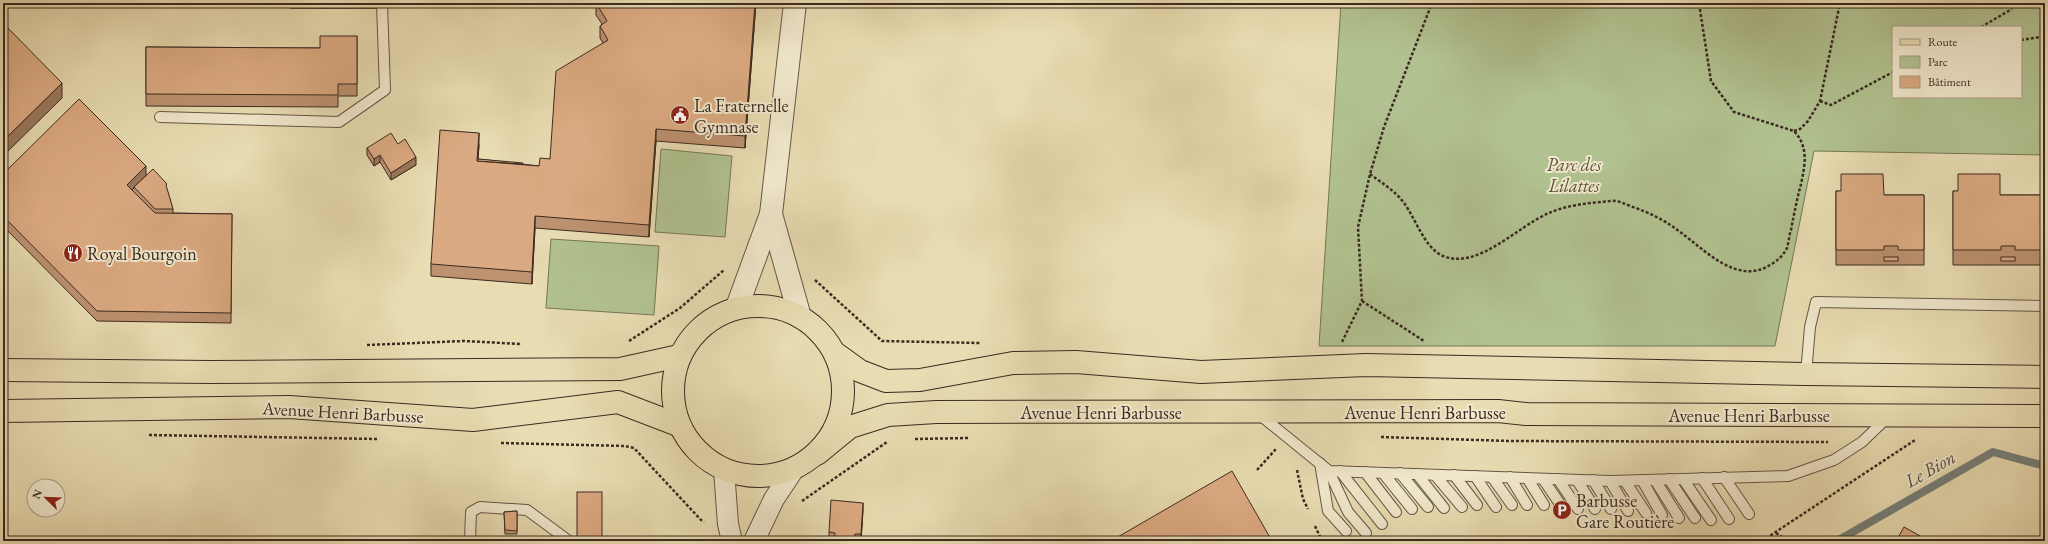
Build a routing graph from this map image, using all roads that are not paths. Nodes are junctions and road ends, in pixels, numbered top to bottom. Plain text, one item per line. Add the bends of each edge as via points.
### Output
1 (292, 3) edge
2 (382, 3) edge
3 (795, 3) edge
4 (160, 117) dead end
5 (771, 214) junction
6 (2045, 306) edge
7 (737, 307) junction
8 (800, 317) junction
9 (835, 353) junction
10 (679, 356) junction
11 (3, 370) edge
12 (1806, 374) junction
13 (2045, 377) edge
14 (3, 411) edge
15 (1257, 412) junction
16 (1891, 415) junction
17 (2045, 416) edge
18 (678, 424) junction
19 (817, 454) junction
20 (1320, 463) junction
21 (796, 466) junction
22 (724, 470) junction
23 (1334, 471) junction
24 (1364, 472) junction
25 (1383, 473) junction
26 (1400, 473) junction
27 (1417, 474) junction
28 (1435, 475) junction
29 (1454, 476) junction
30 (1475, 476) junction
31 (1492, 477) junction
32 (1510, 477) junction
33 (1724, 477) junction
34 (1527, 478) junction
35 (1543, 478) junction
36 (1702, 478) junction
37 (1558, 479) junction
38 (1669, 479) junction
39 (1684, 479) junction
40 (1577, 480) junction
41 (1593, 480) junction
42 (1642, 480) junction
43 (1655, 480) junction
44 (1610, 481) junction
45 (1625, 481) junction
46 (1477, 505) dead end
47 (1512, 505) dead end
48 (1527, 505) dead end
49 (1544, 505) dead end
50 (1428, 507) dead end
51 (1462, 507) dead end
52 (1496, 507) dead end
53 (1562, 507) dead end
54 (1444, 508) dead end
55 (1412, 509) dead end
56 (1578, 509) dead end
57 (1595, 509) dead end
58 (1611, 509) dead end
59 (1628, 511) dead end
60 (1396, 512) dead end
61 (1646, 513) dead end
62 (1749, 514) dead end
63 (1662, 515) dead end
64 (1679, 518) dead end
65 (1695, 518) dead end
66 (1729, 519) dead end
67 (1711, 520) dead end
68 (1382, 524) dead end
69 (1346, 531) dead end
70 (730, 532) edge
71 (1366, 533) dead end
72 (470, 541) edge
73 (568, 541) edge
74 (754, 541) edge

1 - 2 lane
2 - 4 lane via 385,90 339,122
3 - 5 street
5 - 7 street
5 - 8 street
6 - 12 lane via 1816,302 1810,327
7 - 8 main road via 760,305 790,311
7 - 10 main road via 707,321
8 - 9 main road via 817,329
9 - 12 main road via 860,371 886,380 920,380 1021,363 1076,362 1201,372 1366,365
9 - 19 main road via 843,388 837,423
10 - 11 main road, Avenue Henri Barbusse via 620,369 212,372
10 - 18 main road via 672,391
12 - 13 main road
14 - 18 main road, Avenue Henri Barbusse via 289,407 473,420 618,402
15 - 16 main road, Avenue Henri Barbusse via 1498,411 1526,414
15 - 19 main road, Avenue Henri Barbusse via 936,412 888,415 850,427
15 - 20 lane
16 - 17 main road, Avenue Henri Barbusse
16 - 33 lane via 1862,442 1834,460 1788,476
18 - 22 main road via 686,439 700,455
19 - 21 main road, Avenue Henri Barbusse
20 - 23 lane
20 - 69 lane via 1328,510
21 - 22 main road, Avenue Henri Barbusse via 787,472 757,477
21 - 74 street via 774,498
22 - 70 street
23 - 24 lane
23 - 68 lane
23 - 71 lane via 1348,512
24 - 25 lane
24 - 60 lane
25 - 26 lane
25 - 55 lane
26 - 27 lane
26 - 50 lane
27 - 28 lane
27 - 54 lane
28 - 29 lane
28 - 51 lane
29 - 30 lane
29 - 46 lane
30 - 31 lane
30 - 52 lane
31 - 32 lane
31 - 47 lane
32 - 34 lane
32 - 48 lane
33 - 36 lane
33 - 62 lane
34 - 35 lane
34 - 49 lane
35 - 37 lane
35 - 53 lane
36 - 39 lane
36 - 66 lane
37 - 40 lane
37 - 56 lane
38 - 39 lane
38 - 43 lane
38 - 65 lane
39 - 67 lane
40 - 41 lane
40 - 57 lane
41 - 44 lane
41 - 58 lane
42 - 43 lane
42 - 45 lane
42 - 63 lane
43 - 64 lane
44 - 45 lane
44 - 59 lane
45 - 61 lane
72 - 73 lane via 471,512 480,507 527,510

